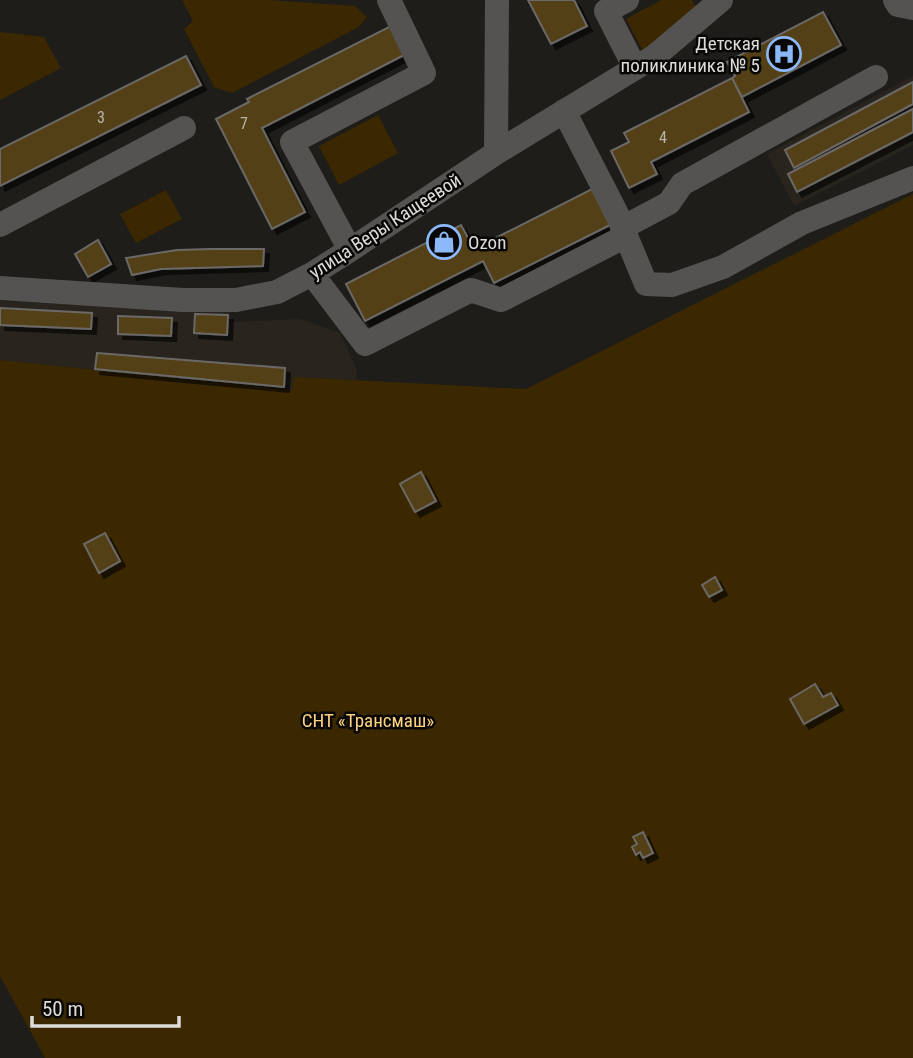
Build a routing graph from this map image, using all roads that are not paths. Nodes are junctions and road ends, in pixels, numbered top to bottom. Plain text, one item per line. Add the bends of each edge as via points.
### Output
1 (389, 0) edge
2 (497, 0) edge
3 (627, 0) edge
4 (721, 0) edge
5 (895, 0) edge
6 (913, 8) edge
7 (635, 68) junction
8 (876, 77) dead end
9 (564, 111) junction
10 (184, 128) dead end
11 (496, 153) junction
12 (913, 178) edge
13 (0, 225) edge
14 (624, 232) junction
15 (350, 250) junction
16 (312, 274) junction
17 (0, 288) edge

1 - 15 street via 424,73 292,142
2 - 11 street
3 - 7 street via 606,11
4 - 7 street, улица Веры Кащеевой
5 - 6 street
7 - 9 street, улица Веры Кащеевой
8 - 14 street via 682,184 669,203
9 - 11 street, улица Веры Кащеевой
9 - 14 street
10 - 13 street
11 - 15 street, улица Веры Кащеевой
12 - 14 street via 802,223 723,267 672,285 646,284
14 - 16 street via 501,300 471,289 365,344
15 - 16 street, улица Веры Кащеевой
16 - 17 street, улица Веры Кащеевой via 277,292 236,300

